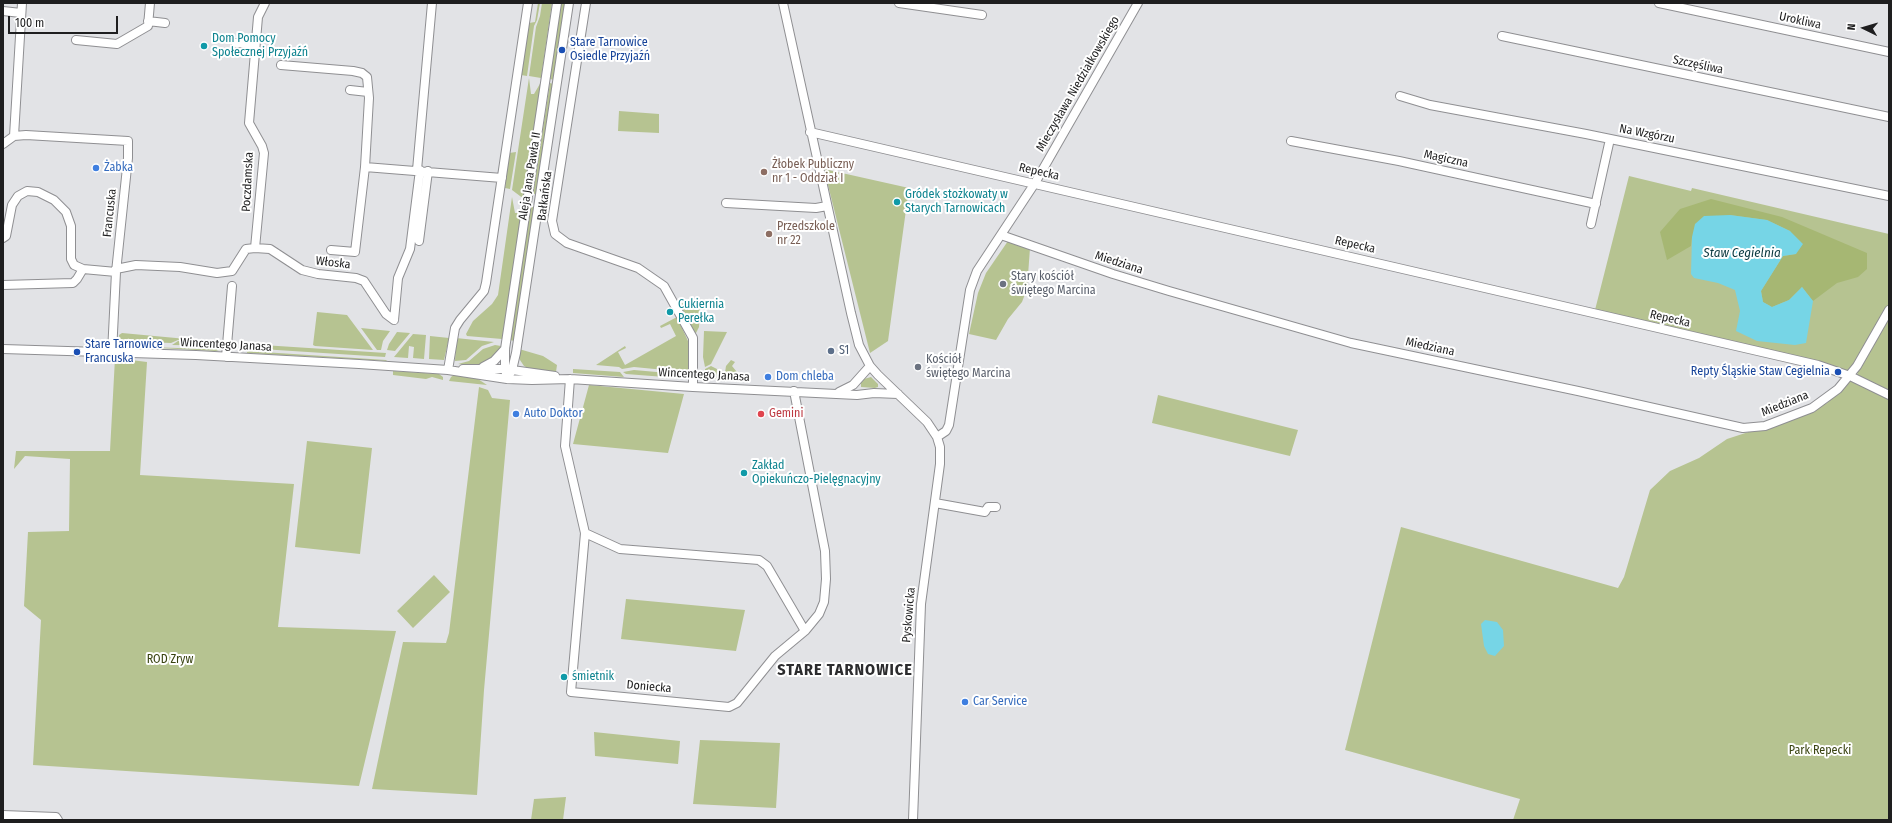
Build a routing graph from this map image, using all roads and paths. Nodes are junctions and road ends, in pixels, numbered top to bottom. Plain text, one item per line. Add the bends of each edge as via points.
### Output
1 (22, 3) edge
2 (150, 3) edge
3 (265, 3) edge
4 (432, 3) edge
5 (528, 3) edge
6 (557, 3) edge
7 (569, 3) edge
8 (586, 3) edge
9 (783, 3) edge
10 (898, 3) edge
11 (1138, 3) edge
12 (1659, 3) edge
13 (3, 11) edge
14 (21, 13) junction
15 (982, 15) dead end
16 (148, 21) junction
17 (165, 23) dead end
18 (1502, 36) dead end
19 (76, 40) dead end
20 (236, 43) dead end
21 (255, 44) junction
22 (1889, 52) edge
23 (281, 65) dead end
24 (350, 90) dead end
25 (368, 92) junction
26 (1400, 96) dead end
27 (1889, 117) edge
28 (810, 132) junction
29 (14, 136) junction
30 (1610, 139) junction
31 (1292, 141) dead end
32 (3, 144) edge
33 (365, 167) junction
34 (422, 170) junction
35 (502, 178) junction
36 (1035, 183) junction
37 (1889, 196) edge
38 (726, 203) dead end
39 (1596, 204) junction
40 (827, 206) junction
41 (1591, 224) dead end
42 (1001, 235) junction
43 (3, 238) edge
44 (419, 241) dead end
45 (255, 248) junction
46 (331, 250) dead end
47 (83, 269) junction
48 (116, 271) junction
49 (3, 285) edge
50 (232, 286) dead end
51 (1889, 310) edge
52 (3, 349) edge
53 (505, 349) junction
54 (112, 353) junction
55 (516, 353) junction
56 (226, 357) junction
57 (870, 366) junction
58 (481, 368) junction
59 (509, 369) junction
60 (448, 370) junction
61 (527, 372) junction
62 (1850, 376) junction
63 (507, 379) junction
64 (570, 379) junction
65 (884, 382) junction
66 (693, 387) junction
67 (794, 391) junction
68 (838, 393) junction
69 (874, 393) junction
70 (898, 394) junction
71 (1889, 395) edge
72 (937, 437) junction
73 (935, 503) junction
74 (996, 507) dead end
75 (585, 532) junction
76 (805, 631) junction
77 (3, 815) edge
78 (58, 820) edge
79 (913, 820) edge

1 - 14 street
2 - 16 street
3 - 21 street, Poczdamska via 258,16
4 - 34 street, Włoska
5 - 35 street
6 - 53 street, Aleja Jana Pawła II
7 - 55 street, Aleja Jana Pawła II
8 - 66 street, Bałkańska via 552,221 555,234 567,243 638,268 664,286 693,338
9 - 28 street
10 - 15 street
11 - 36 street, Mieczysława Niedziałkowskiego
12 - 22 street, Urokliwa
13 - 14 street
14 - 29 street
16 - 17 street
16 - 19 street via 148,26 117,44
18 - 27 street, Szczęśliwa
20 - 21 street
21 - 45 street, Poczdamska via 249,122 264,153
23 - 25 street, Włoska via 362,73 367,77
24 - 25 street
25 - 33 street, Włoska
26 - 30 street, Na Wzgórzu via 1430,105
28 - 36 street, Repecka
28 - 40 street
29 - 32 street
29 - 48 street, Francuska via 128,141
30 - 37 street, Na Wzgórzu
30 - 39 street
31 - 39 street, Magiczna
33 - 34 street
33 - 46 street, Włoska via 355,252
34 - 35 street
34 - 44 street, Włoska
34 - 45 street, Włoska via 410,249 398,278 394,320 386,314 364,281 302,270 270,249
35 - 60 street via 485,287 455,328
36 - 42 street, Mieczysława Niedziałkowskiego
36 - 62 street, Repecka via 1818,365
38 - 40 street via 816,208
39 - 41 street
40 - 57 street via 855,333
42 - 62 street, Miedziana via 1162,289 1351,343 1743,428 1765,426 1812,408 1841,387
42 - 72 street, Mieczysława Niedziałkowskiego via 977,271 970,290 950,424 946,431
43 - 47 street via 6,236 12,204 18,196 27,191 38,192 54,200 66,212 71,226 71,260 74,265
45 - 48 street via 246,249 232,271 217,272 136,264
47 - 48 street
47 - 49 street via 73,283
48 - 54 street, Francuska
50 - 56 street
51 - 62 street, Miedziana
52 - 54 street, Wincentego Janasa
53 - 58 street via 494,361
53 - 59 street, Aleja Jana Pawła II
54 - 56 street, Wincentego Janasa
55 - 59 street, Aleja Jana Pawła II
55 - 61 street via 519,364
56 - 60 street, Wincentego Janasa
57 - 65 street
57 - 68 street via 852,385
58 - 59 street, Wincentego Janasa
58 - 60 street, Wincentego Janasa
59 - 61 street, Wincentego Janasa
59 - 63 street, Aleja Jana Pawła II
60 - 63 street, Wincentego Janasa
61 - 64 street, Wincentego Janasa
62 - 71 street, Repecka
63 - 64 street, Wincentego Janasa
64 - 66 street, Wincentego Janasa
64 - 75 street, Doniecka via 565,446
65 - 69 street
65 - 70 street
66 - 67 street, Wincentego Janasa
67 - 68 street, Wincentego Janasa
67 - 76 street, Doniecka via 825,551 824,602 819,614
68 - 69 street, Wincentego Janasa
69 - 70 street, Wincentego Janasa
70 - 72 street via 927,422
72 - 73 street, Pyskowicka via 941,457
73 - 74 street via 985,512 988,507
73 - 79 street, Pyskowicka via 921,604
75 - 76 street via 620,549 758,560 767,566
75 - 76 street, Doniecka via 571,692 729,707 736,703 775,656
77 - 78 street via 56,817

